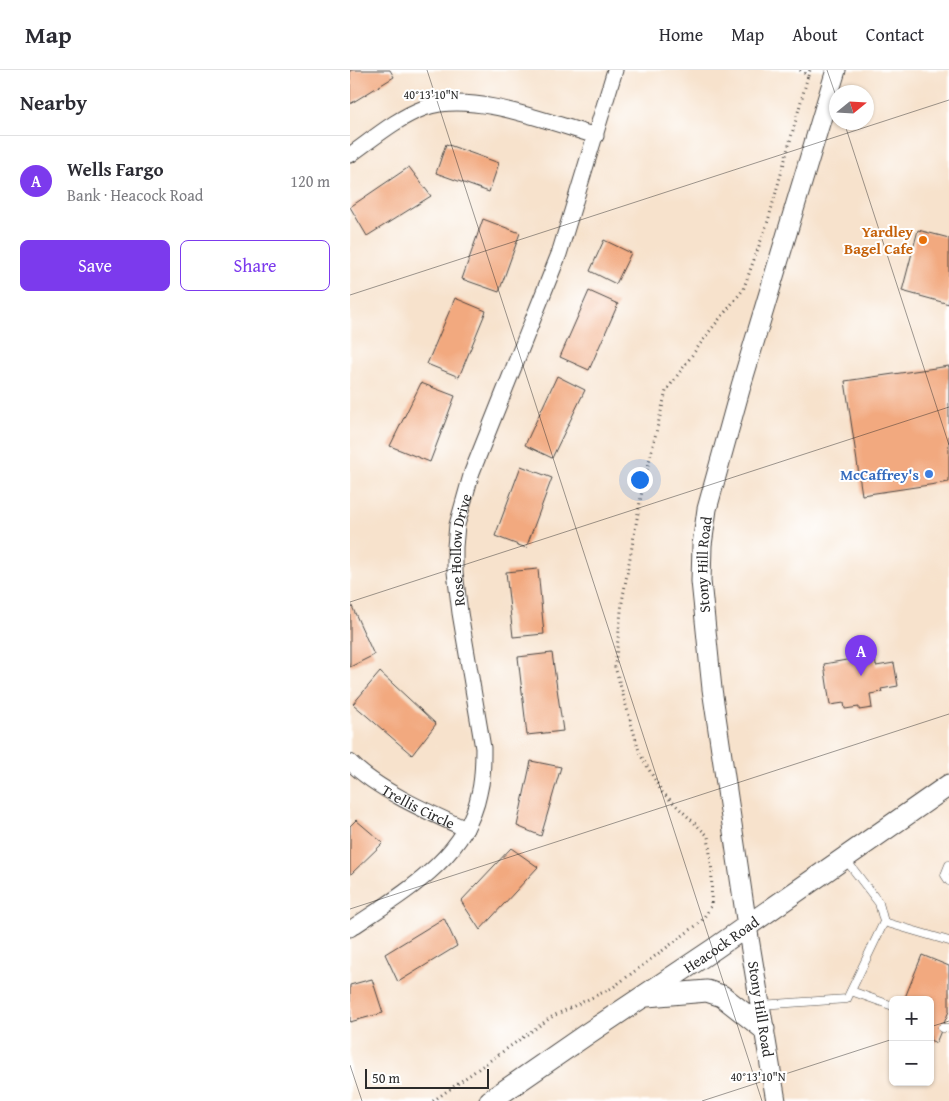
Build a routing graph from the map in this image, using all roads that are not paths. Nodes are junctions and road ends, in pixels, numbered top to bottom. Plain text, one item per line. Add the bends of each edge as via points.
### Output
1 (615, 70) edge
2 (836, 70) edge
3 (596, 136) junction
4 (350, 155) edge
5 (350, 762) edge
6 (949, 786) edge
7 (466, 829) junction
8 (844, 859) junction
9 (949, 865) edge
10 (949, 881) edge
11 (884, 922) junction
12 (747, 926) junction
13 (350, 929) edge
14 (949, 940) edge
15 (849, 995) junction
16 (644, 996) junction
17 (760, 1005) junction
18 (889, 1005) edge
19 (764, 1029) junction
20 (490, 1101) edge
21 (776, 1101) edge

1 - 3 street, Rose Hollow Drive
2 - 12 street, Stony Hill Road via 741,386 707,509 702,545 704,626
3 - 4 street via 496,107 444,104 424,108 397,121
3 - 7 street, Rose Hollow Drive via 560,254 472,472 457,525 456,580 483,748 479,795
5 - 7 street, Trellis Circle via 375,782
6 - 8 main road, Heacock Road
7 - 13 street, Rose Hollow Drive via 454,847 430,871
8 - 11 lane via 879,903
8 - 12 main road, Heacock Road
9 - 10 lane via 945,875
11 - 14 lane
11 - 15 lane
12 - 16 main road, Heacock Road
12 - 17 street, Stony Hill Road
15 - 17 lane
15 - 18 lane
16 - 19 main road via 707,991 722,996
16 - 20 main road, Heacock Road
17 - 19 street, Stony Hill Road
19 - 21 street, Stony Hill Road

